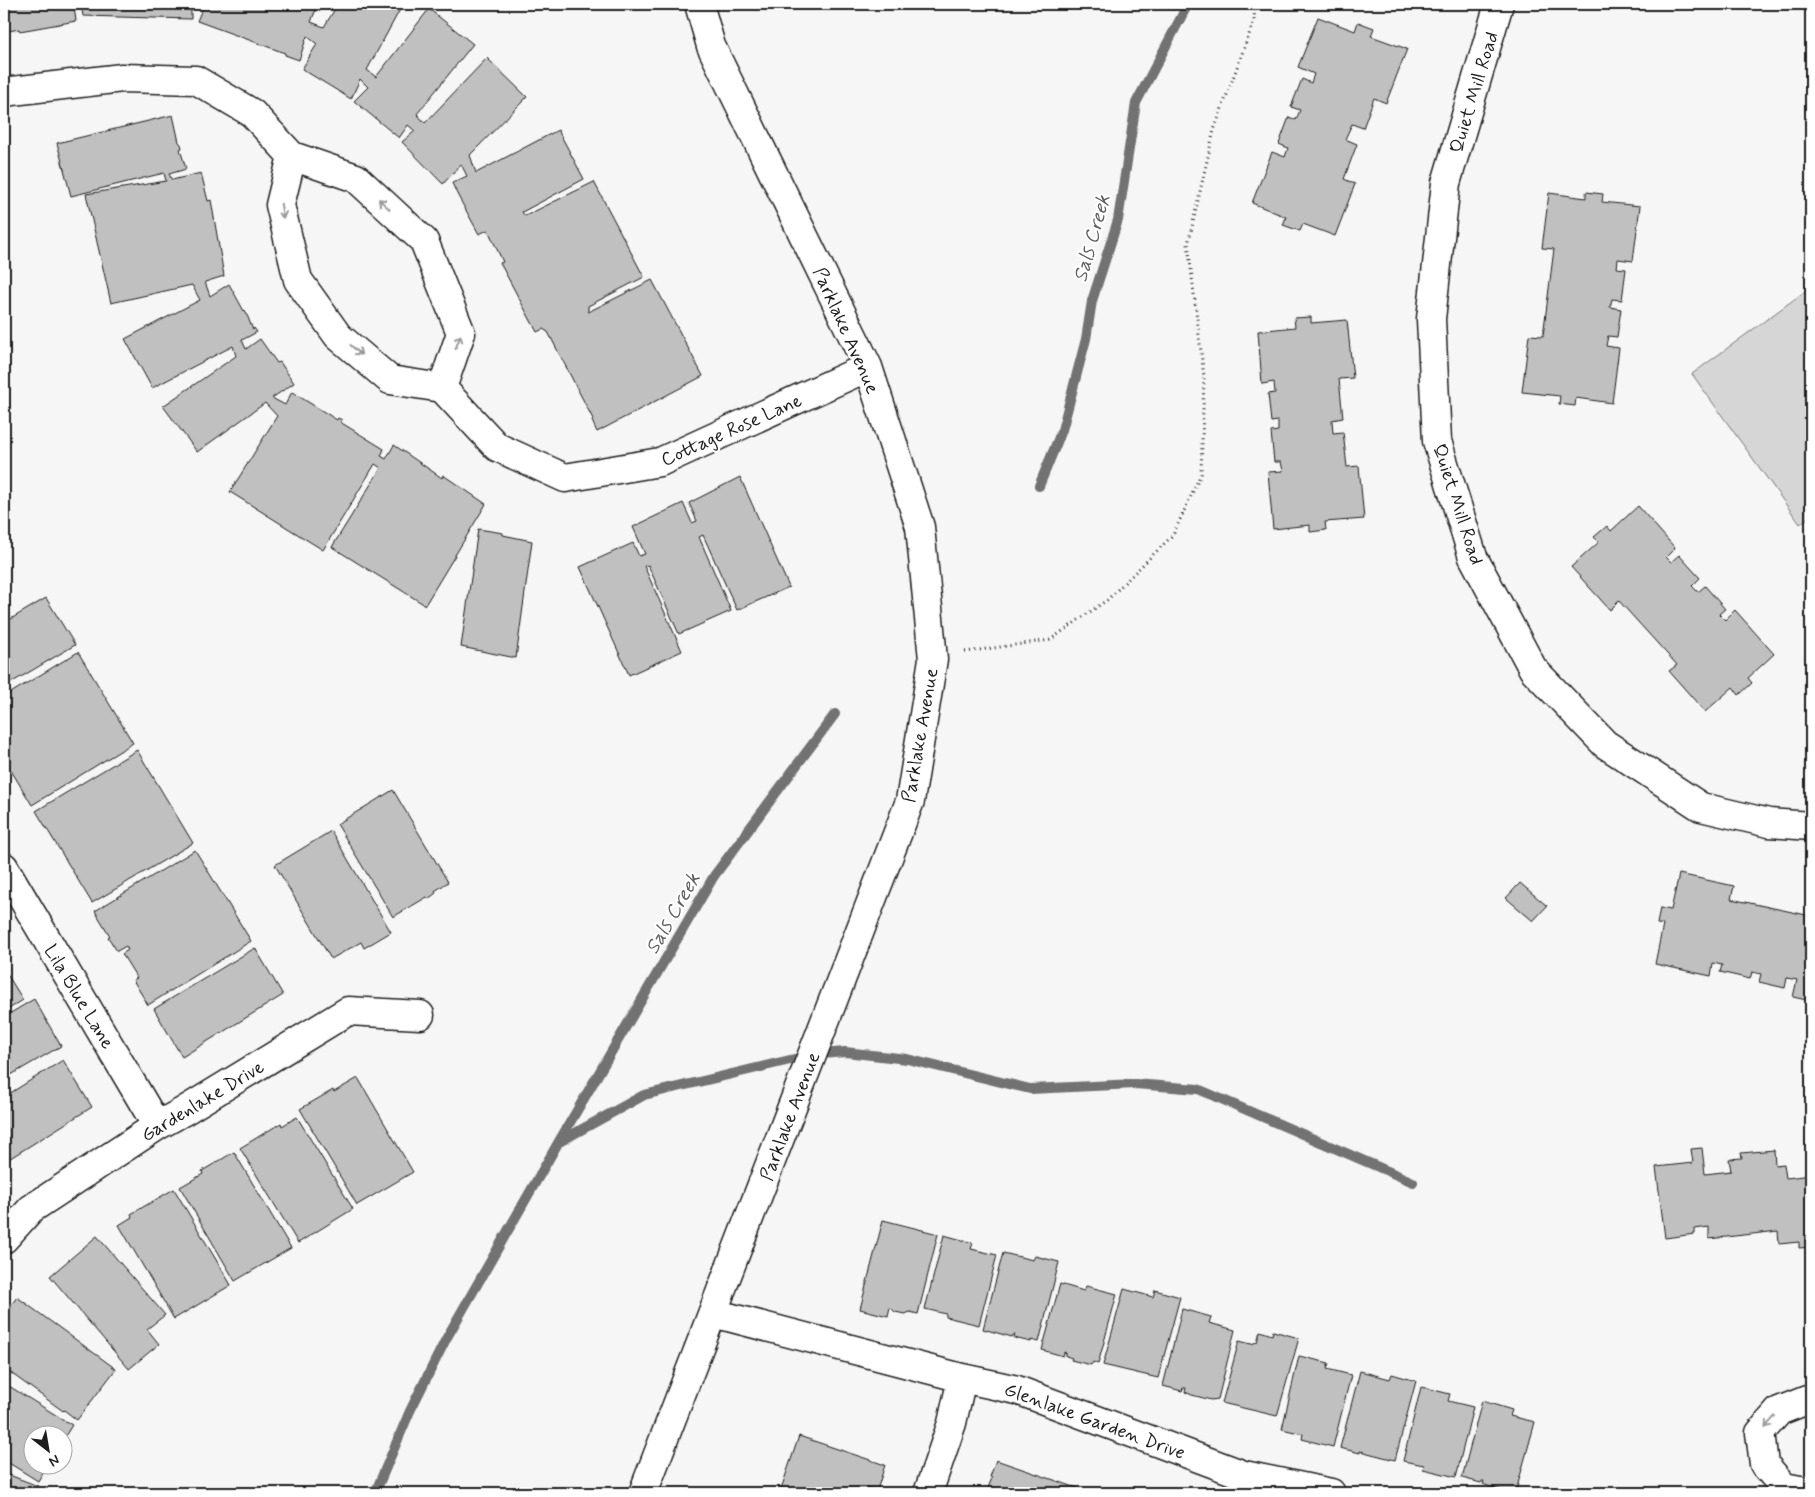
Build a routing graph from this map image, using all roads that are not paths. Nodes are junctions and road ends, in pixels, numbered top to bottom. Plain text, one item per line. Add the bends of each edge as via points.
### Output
1 (699, 4) edge
2 (1499, 4) edge
3 (4, 92) edge
4 (292, 156) junction
5 (868, 367) junction
6 (442, 388) junction
7 (1811, 826) edge
8 (4, 867) edge
9 (420, 1015) dead end
10 (157, 1126) junction
11 (4, 1238) edge
12 (713, 1313) junction
13 (962, 1378) junction
14 (1811, 1402) edge
15 (1811, 1492) edge
16 (643, 1493) edge
17 (928, 1493) edge
18 (1330, 1493) edge

1 - 5 street, Parklake Avenue via 711,46
2 - 7 street, Quiet Mill Road via 1446,183 1431,319 1437,441 1473,557 1533,669 1605,744 1701,807 1769,823
3 - 4 street via 122,78 196,80 252,114
4 -> 6 street via 280,205 298,280 338,336 390,380
6 -> 4 street via 461,333 424,241 356,178
5 - 6 street, Cottage Rose Lane via 660,462 565,478 497,447
5 - 12 street, Parklake Avenue via 920,527 933,659 910,801
8 - 10 street, Lila Blue Lane
9 - 10 street, Gardenlake Drive via 348,1011
10 - 11 street, Gardenlake Drive via 31,1209
12 - 13 street, Glenlake Garden Drive
12 - 16 street, Parklake Avenue
13 - 17 street via 952,1423
13 - 18 street, Glenlake Garden Drive via 1017,1390 1244,1475
14 -> 15 street via 1807,1400 1779,1411 1760,1433 1764,1464 1784,1487

